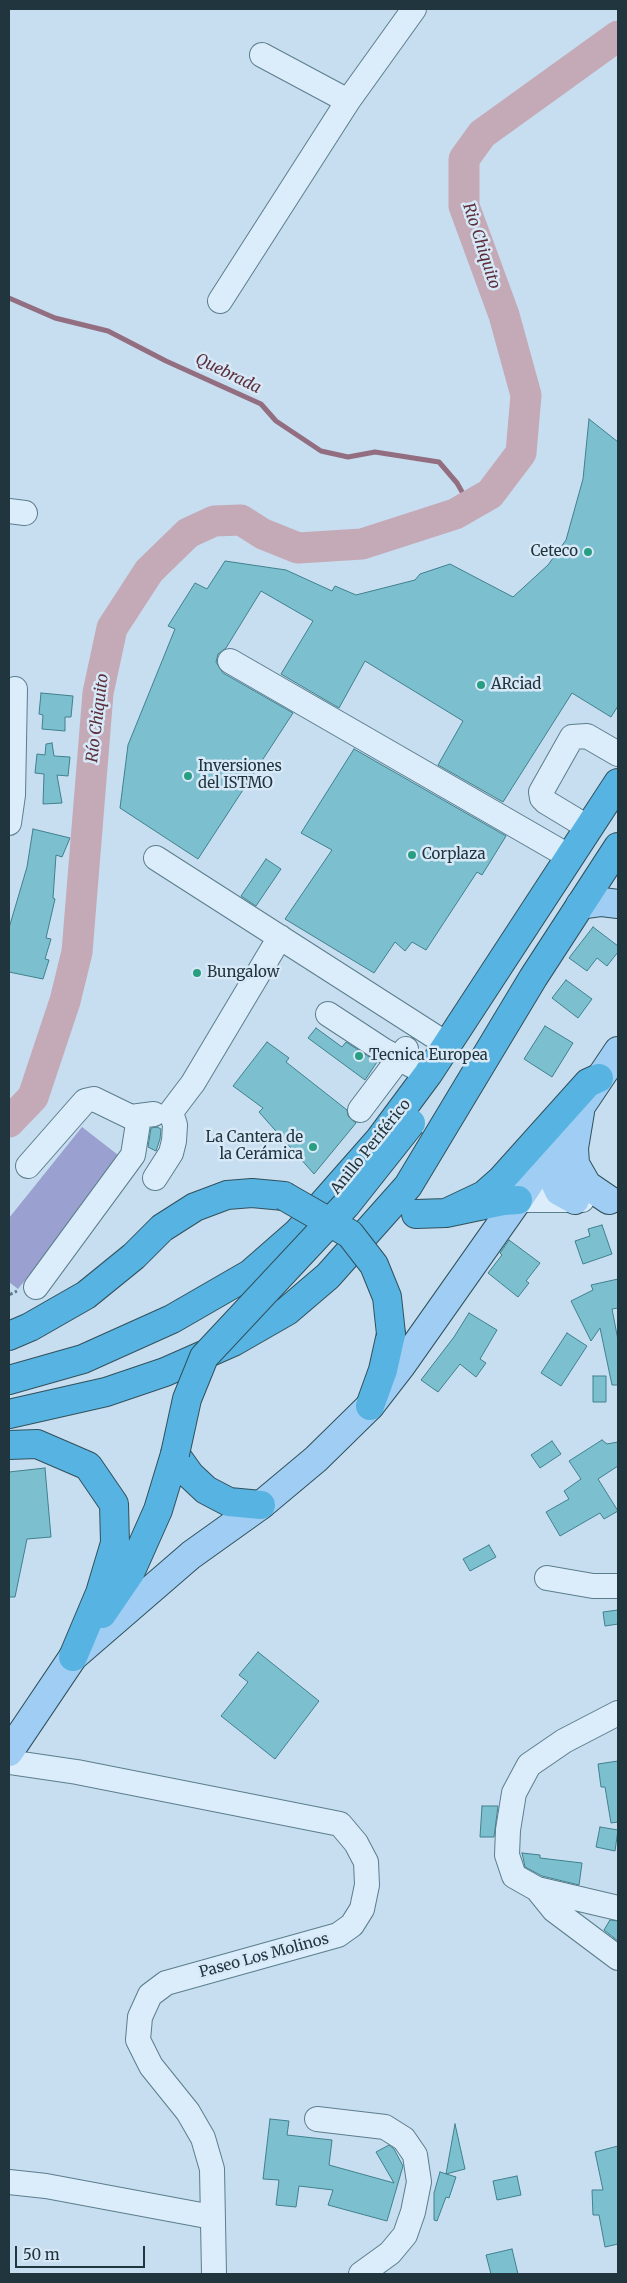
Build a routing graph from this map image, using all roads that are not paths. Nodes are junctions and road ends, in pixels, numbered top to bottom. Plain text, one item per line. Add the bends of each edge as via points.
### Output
1 (414, 9) edge
2 (262, 55) dead end
3 (348, 101) junction
4 (220, 301) dead end
5 (230, 661) dead end
6 (14, 689) dead end
7 (618, 754) edge
8 (618, 782) edge
9 (9, 823) edge
10 (589, 828) junction
11 (618, 846) edge
12 (570, 857) junction
13 (156, 858) dead end
14 (580, 904) junction
15 (618, 904) edge
16 (280, 937) junction
17 (485, 989) junction
18 (328, 1014) dead end
19 (448, 1045) junction
20 (618, 1052) edge
21 (402, 1054) junction
22 (428, 1074) junction
23 (599, 1078) junction
24 (581, 1104) junction
25 (360, 1110) dead end
26 (171, 1112) junction
27 (139, 1117) junction
28 (549, 1151) junction
29 (28, 1166) dead end
30 (155, 1178) dead end
31 (518, 1200) junction
32 (575, 1200) junction
33 (613, 1200) edge
34 (446, 1213) junction
35 (416, 1214) dead end
36 (36, 1287) dead end
37 (9, 1336) edge
38 (9, 1380) edge
39 (370, 1406) junction
40 (9, 1414) edge
41 (9, 1444) edge
42 (175, 1454) junction
43 (261, 1505) junction
44 (547, 1578) dead end
45 (618, 1586) edge
46 (73, 1657) junction
47 (618, 1713) edge
48 (9, 1752) edge
49 (9, 1762) edge
50 (537, 1889) junction
51 (618, 1908) edge
52 (618, 1958) edge
53 (317, 2119) dead end
54 (9, 2182) edge
55 (212, 2216) junction
56 (214, 2274) edge
57 (361, 2274) edge

1 - 3 street
2 - 3 street
3 - 4 street
5 - 12 street
6 - 9 street via 13,795
7 - 10 street via 587,736 572,737 541,792 546,802
8 - 10 highway, Anillo Periférico
10 - 12 highway, Anillo Periférico
11 - 14 highway
12 - 17 highway, Anillo Periférico
13 - 16 street
14 - 15 main road
14 - 40 highway via 408,1186 328,1276 287,1311 233,1342 166,1372 106,1392
16 - 19 street
16 - 26 street via 194,1083
17 - 19 highway, Anillo Periférico
17 - 42 highway, bridge via 458,1046 411,1123 346,1205 204,1357 187,1399
18 - 21 street
19 - 22 highway, Anillo Periférico
20 - 23 main road
21 - 22 street
21 - 25 street
22 - 38 highway, Anillo Periférico via 379,1140 311,1219 250,1274 172,1319 84,1359
23 - 24 main road
23 - 34 highway via 588,1083 501,1180 484,1195
24 - 28 main road
24 - 33 main road via 574,1148 575,1164 587,1184
26 - 27 street
26 - 30 street via 175,1125 174,1141 171,1153
27 - 29 street via 131,1117 94,1099 85,1101
27 - 36 street via 133,1155
28 - 31 main road
28 - 32 main road via 551,1174 559,1191
31 - 32 street
31 - 34 highway
31 - 39 main road
32 - 33 street
34 - 35 highway
37 - 39 highway, bridge via 86,1295 162,1228 195,1206 227,1195 284,1196 350,1234 374,1265 387,1297 391,1334
39 - 43 main road via 316,1459
41 - 46 highway via 37,1444 88,1466 114,1504 115,1543 100,1593
42 - 43 highway via 206,1490 228,1502
42 - 46 highway via 158,1510 130,1573
43 - 46 main road via 191,1555
44 - 45 street via 592,1586
46 - 48 main road
47 - 50 street via 564,1741 529,1766 514,1793 507,1855 514,1876
49 - 55 street, Paseo Los Molinos via 77,1772 340,1824 366,1862 367,1885 362,1909 352,1925 338,1935 166,1983 150,1995 140,2017 138,2040 151,2066 188,2112 203,2138 212,2169
50 - 51 street
50 - 52 street via 554,1910
53 - 57 street via 385,2127 404,2139 415,2155 419,2182 405,2235 390,2253
54 - 55 street
55 - 56 street, Paseo Los Molinos

